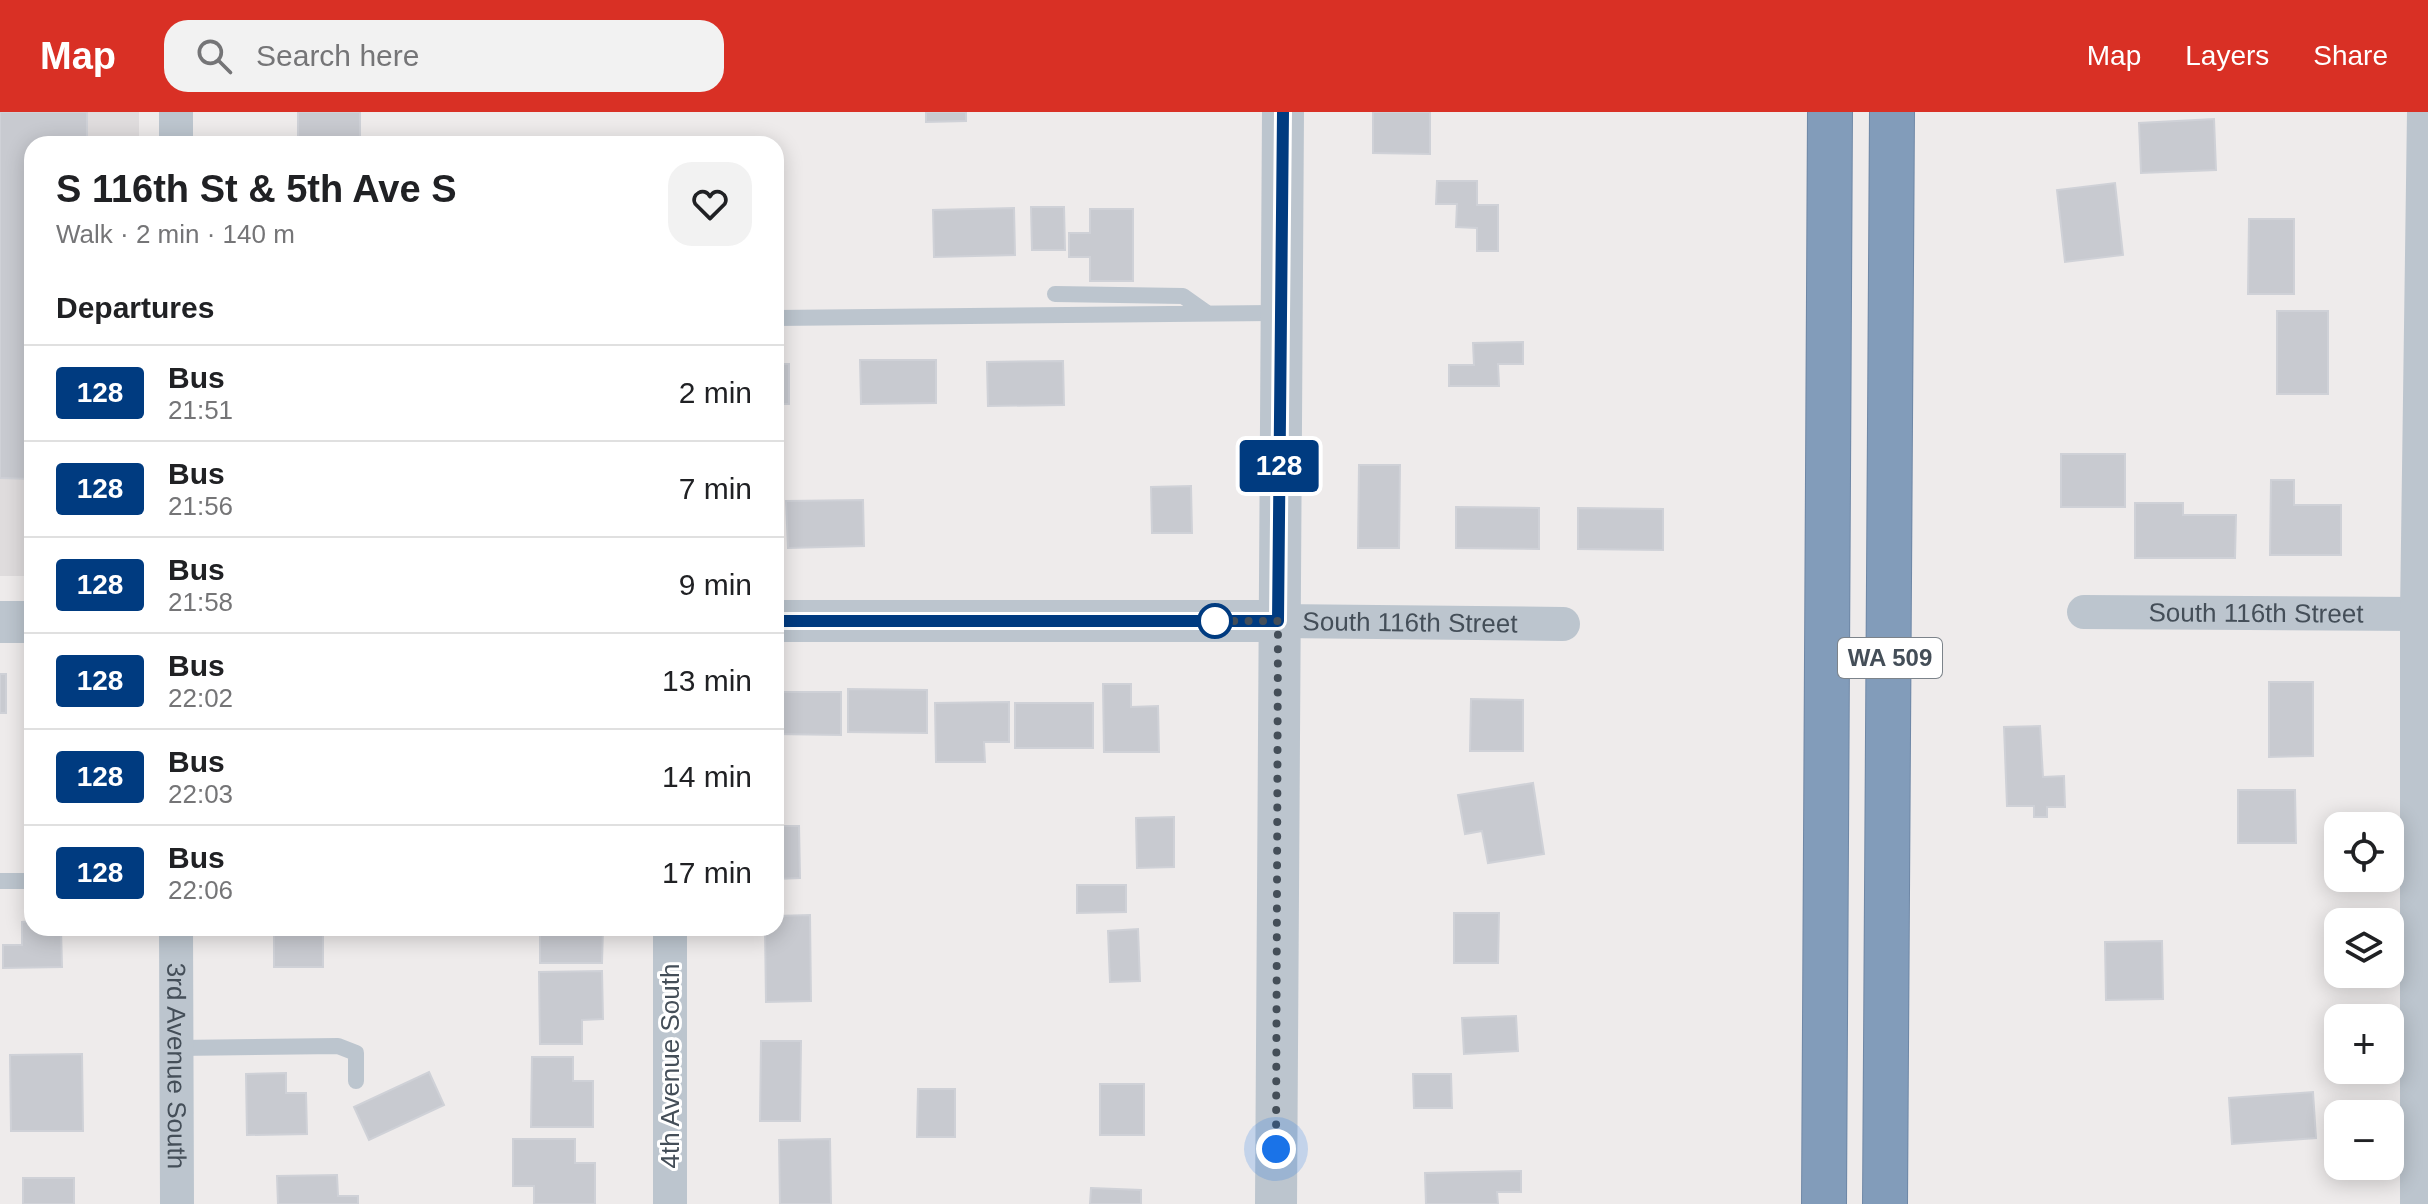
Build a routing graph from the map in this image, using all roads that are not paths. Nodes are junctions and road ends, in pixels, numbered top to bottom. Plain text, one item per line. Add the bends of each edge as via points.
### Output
1 (176, 112) edge
2 (1283, 112) edge
3 (1830, 112) edge
4 (1892, 112) edge
5 (2428, 112) edge
6 (176, 136) edge
7 (1055, 294) dead end
8 (1207, 313) junction
9 (1281, 313) junction
10 (784, 318) edge
11 (2084, 612) dead end
12 (2425, 614) edge
13 (784, 621) edge
14 (1278, 621) junction
15 (0, 622) edge
16 (24, 622) edge
17 (1563, 624) dead end
18 (0, 881) edge
19 (24, 881) edge
20 (176, 936) edge
21 (670, 936) edge
22 (177, 1048) junction
23 (356, 1081) dead end
24 (177, 1204) edge
25 (670, 1204) edge
26 (1276, 1204) edge
27 (1824, 1204) edge
28 (1885, 1204) edge
29 (2421, 1204) edge

1 - 6 street
2 - 9 street
3 - 27 highway, WA 509
4 - 28 highway, WA 509
5 - 12 street
7 - 8 lane via 1183,296
8 - 9 lane
8 - 10 lane
9 - 14 street
11 - 12 street, South 116th Street
12 - 29 street
13 - 14 street, South 116th Street
14 - 17 street, South 116th Street
14 - 26 street
15 - 16 street
18 - 19 lane
20 - 22 street, 3rd Avenue South
21 - 25 street, 4th Avenue South
22 - 23 lane via 338,1046 356,1053
22 - 24 street, 3rd Avenue South

